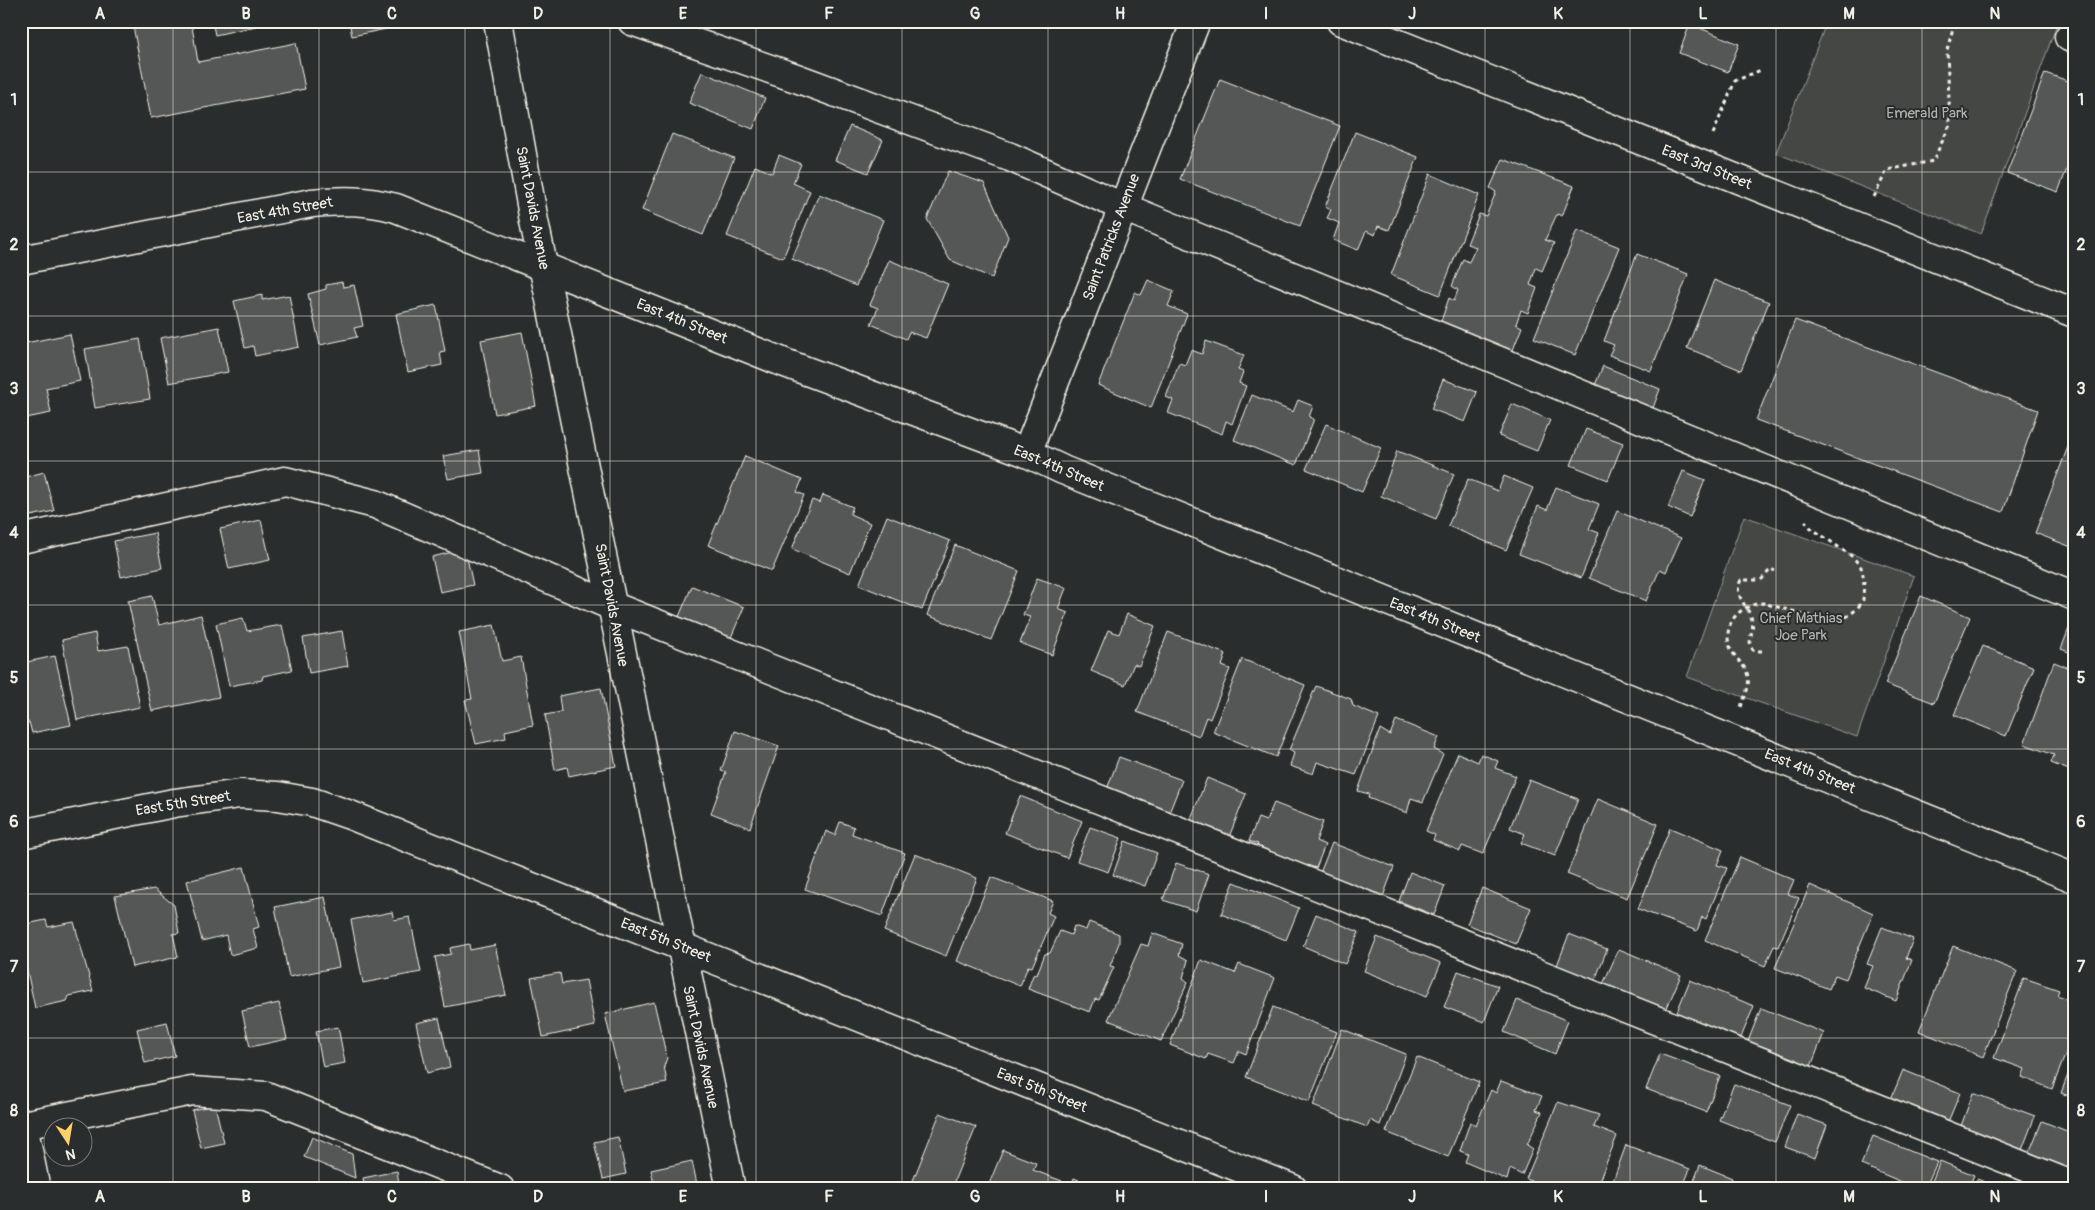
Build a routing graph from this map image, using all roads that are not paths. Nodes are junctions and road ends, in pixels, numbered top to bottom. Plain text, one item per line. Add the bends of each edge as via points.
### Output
1 (498, 21) edge
2 (632, 21) edge
3 (1196, 21) edge
4 (1340, 21) edge
5 (1123, 207) junction
6 (21, 260) edge
7 (544, 266) junction
8 (2074, 313) edge
9 (1027, 454) junction
10 (21, 539) edge
11 (2074, 596) edge
12 (612, 606) junction
13 (21, 834) edge
14 (2074, 878) edge
15 (681, 947) junction
16 (22, 1126) edge
17 (2074, 1186) edge
18 (36, 1189) edge
19 (500, 1189) edge
20 (731, 1189) edge
21 (1293, 1189) edge

1 - 7 street, Saint Davids Avenue
2 - 5 street via 1010,157
3 - 5 street, Saint Patricks Avenue
4 - 8 street, East 3rd Street
5 - 9 street, Saint Patricks Avenue
5 - 11 street
6 - 7 street, East 4th Street via 312,203 348,200 396,208
7 - 9 street, East 4th Street via 785,363
7 - 12 street, Saint Davids Avenue
9 - 14 street, East 4th Street
10 - 12 street via 285,481 375,504
12 - 15 street, Saint Davids Avenue
12 - 17 street
13 - 15 street, East 5th Street via 201,798 240,794 278,796 312,802 350,815
15 - 20 street, Saint Davids Avenue
15 - 21 street, East 5th Street
16 - 18 street
16 - 19 street via 192,1091 266,1096

